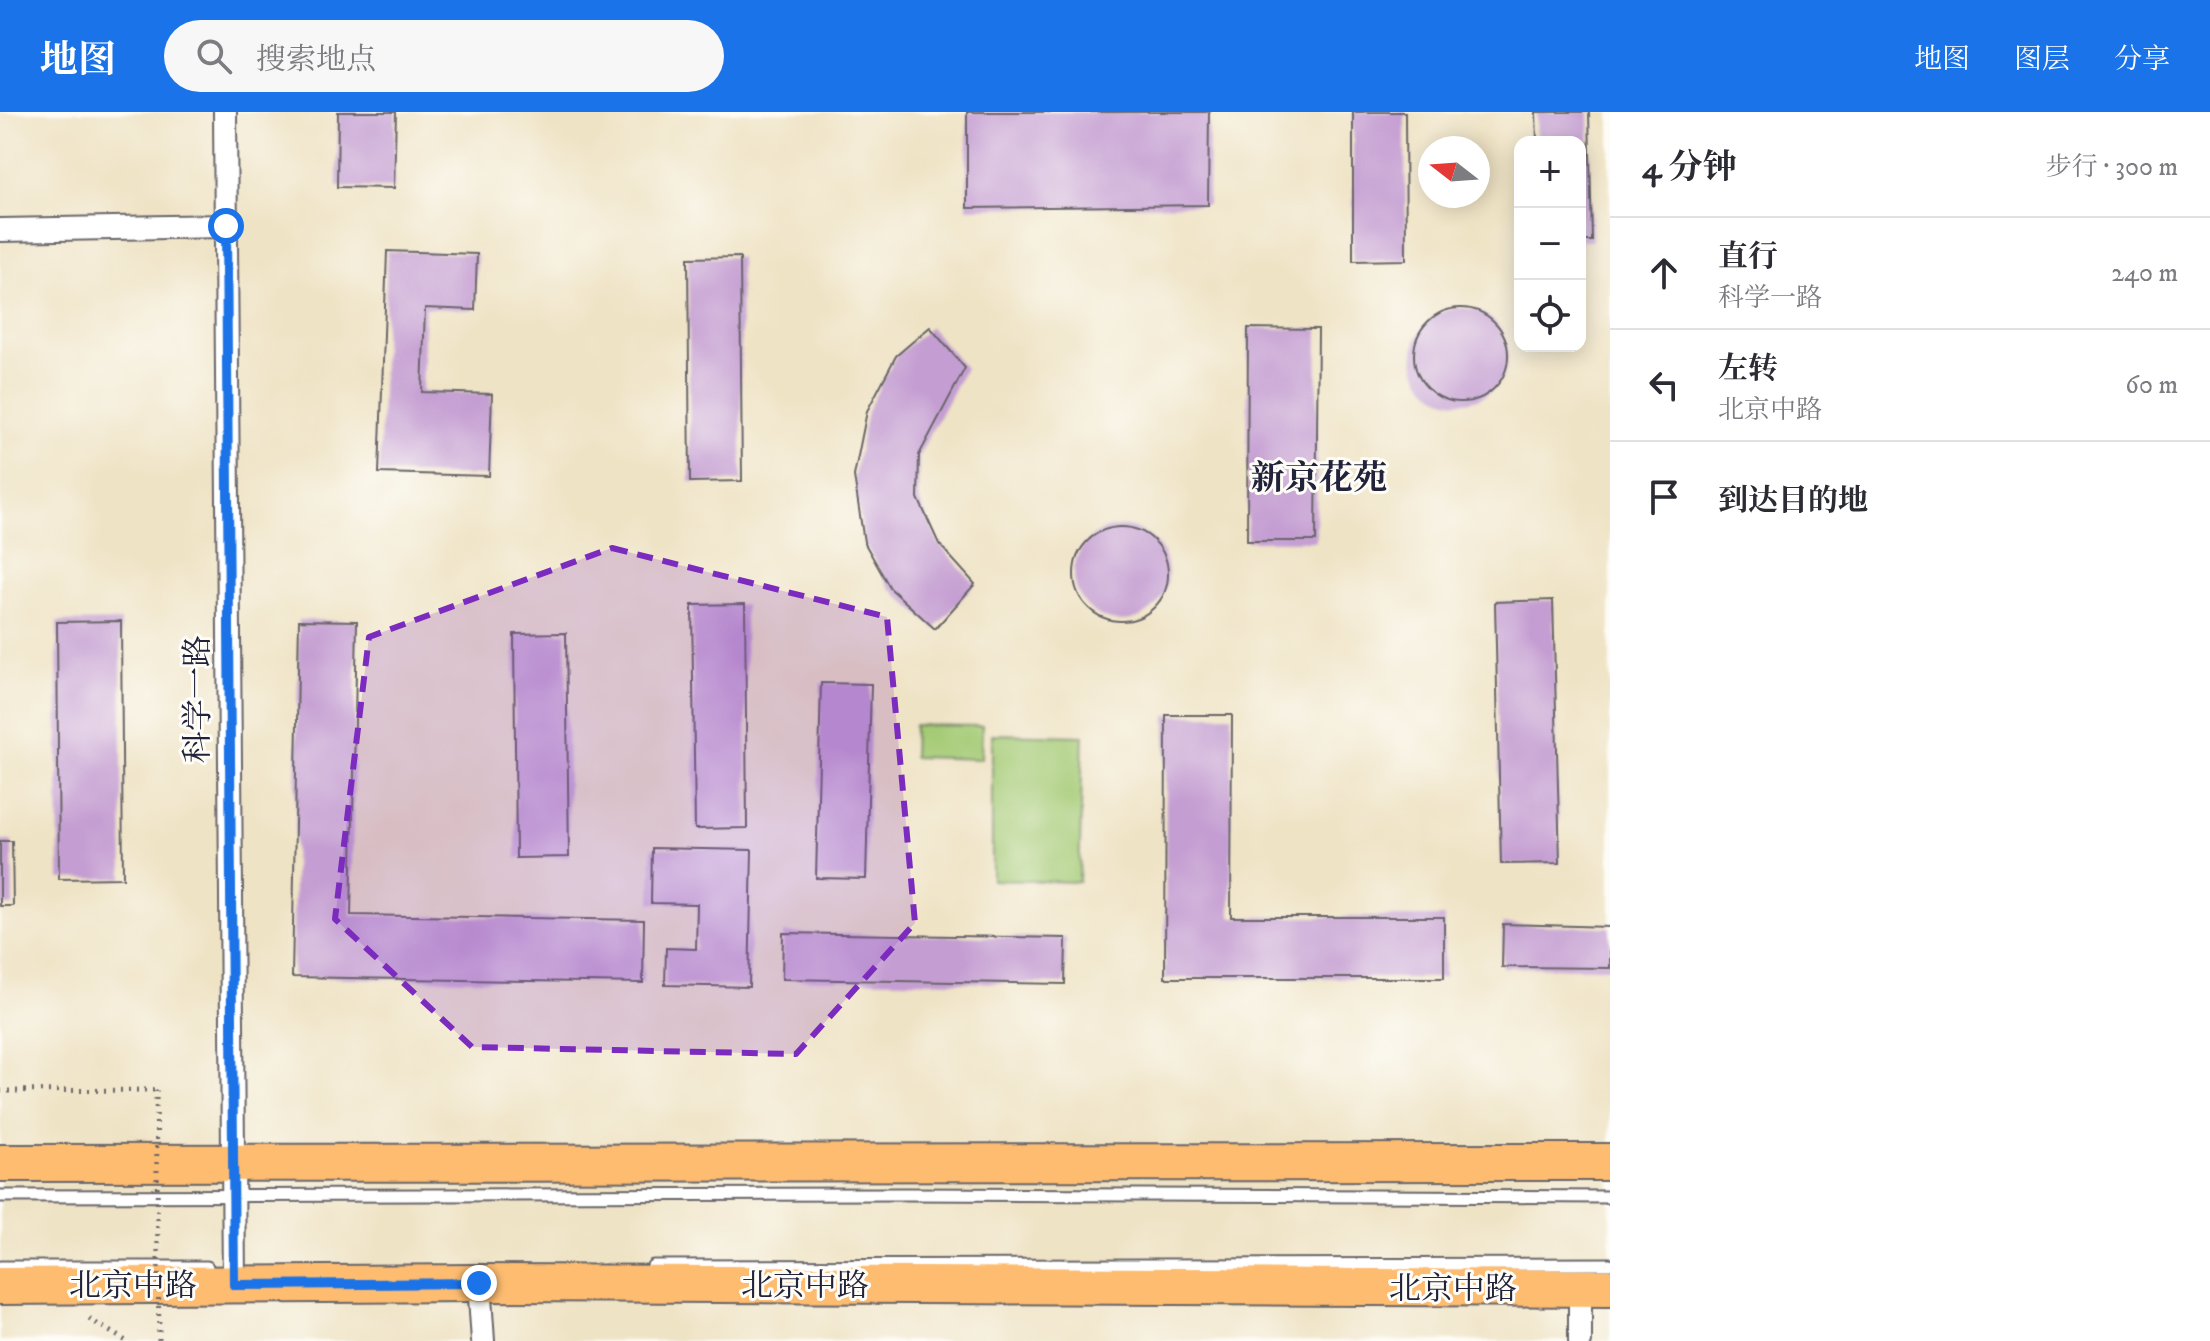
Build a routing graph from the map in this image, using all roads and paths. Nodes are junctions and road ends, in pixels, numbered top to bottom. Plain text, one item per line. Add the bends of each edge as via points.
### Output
1 (225, 112) edge
2 (226, 226) junction
3 (0, 230) edge
4 (0, 1091) edge
5 (1610, 1162) edge
6 (0, 1163) edge
7 (232, 1179) junction
8 (0, 1196) edge
9 (1610, 1197) edge
10 (1610, 1264) edge
11 (633, 1266) dead end
12 (0, 1267) edge
13 (239, 1273) junction
14 (479, 1283) junction
15 (0, 1286) edge
16 (1595, 1288) edge
17 (159, 1341) edge
18 (483, 1341) edge
19 (1580, 1341) edge

1 - 2 street, 科学一路
2 - 3 street
2 - 7 street, 科学一路
4 - 17 path, bridge via 156,1090
5 - 7 main road
6 - 7 main road
7 - 8 lane
7 - 9 lane via 939,1194
7 - 13 street, 科学一路
10 - 11 lane
12 - 13 lane
13 - 14 main road, 北京中路
13 - 15 main road, 北京中路
14 - 16 main road, 北京中路
14 - 18 street
16 - 19 street

